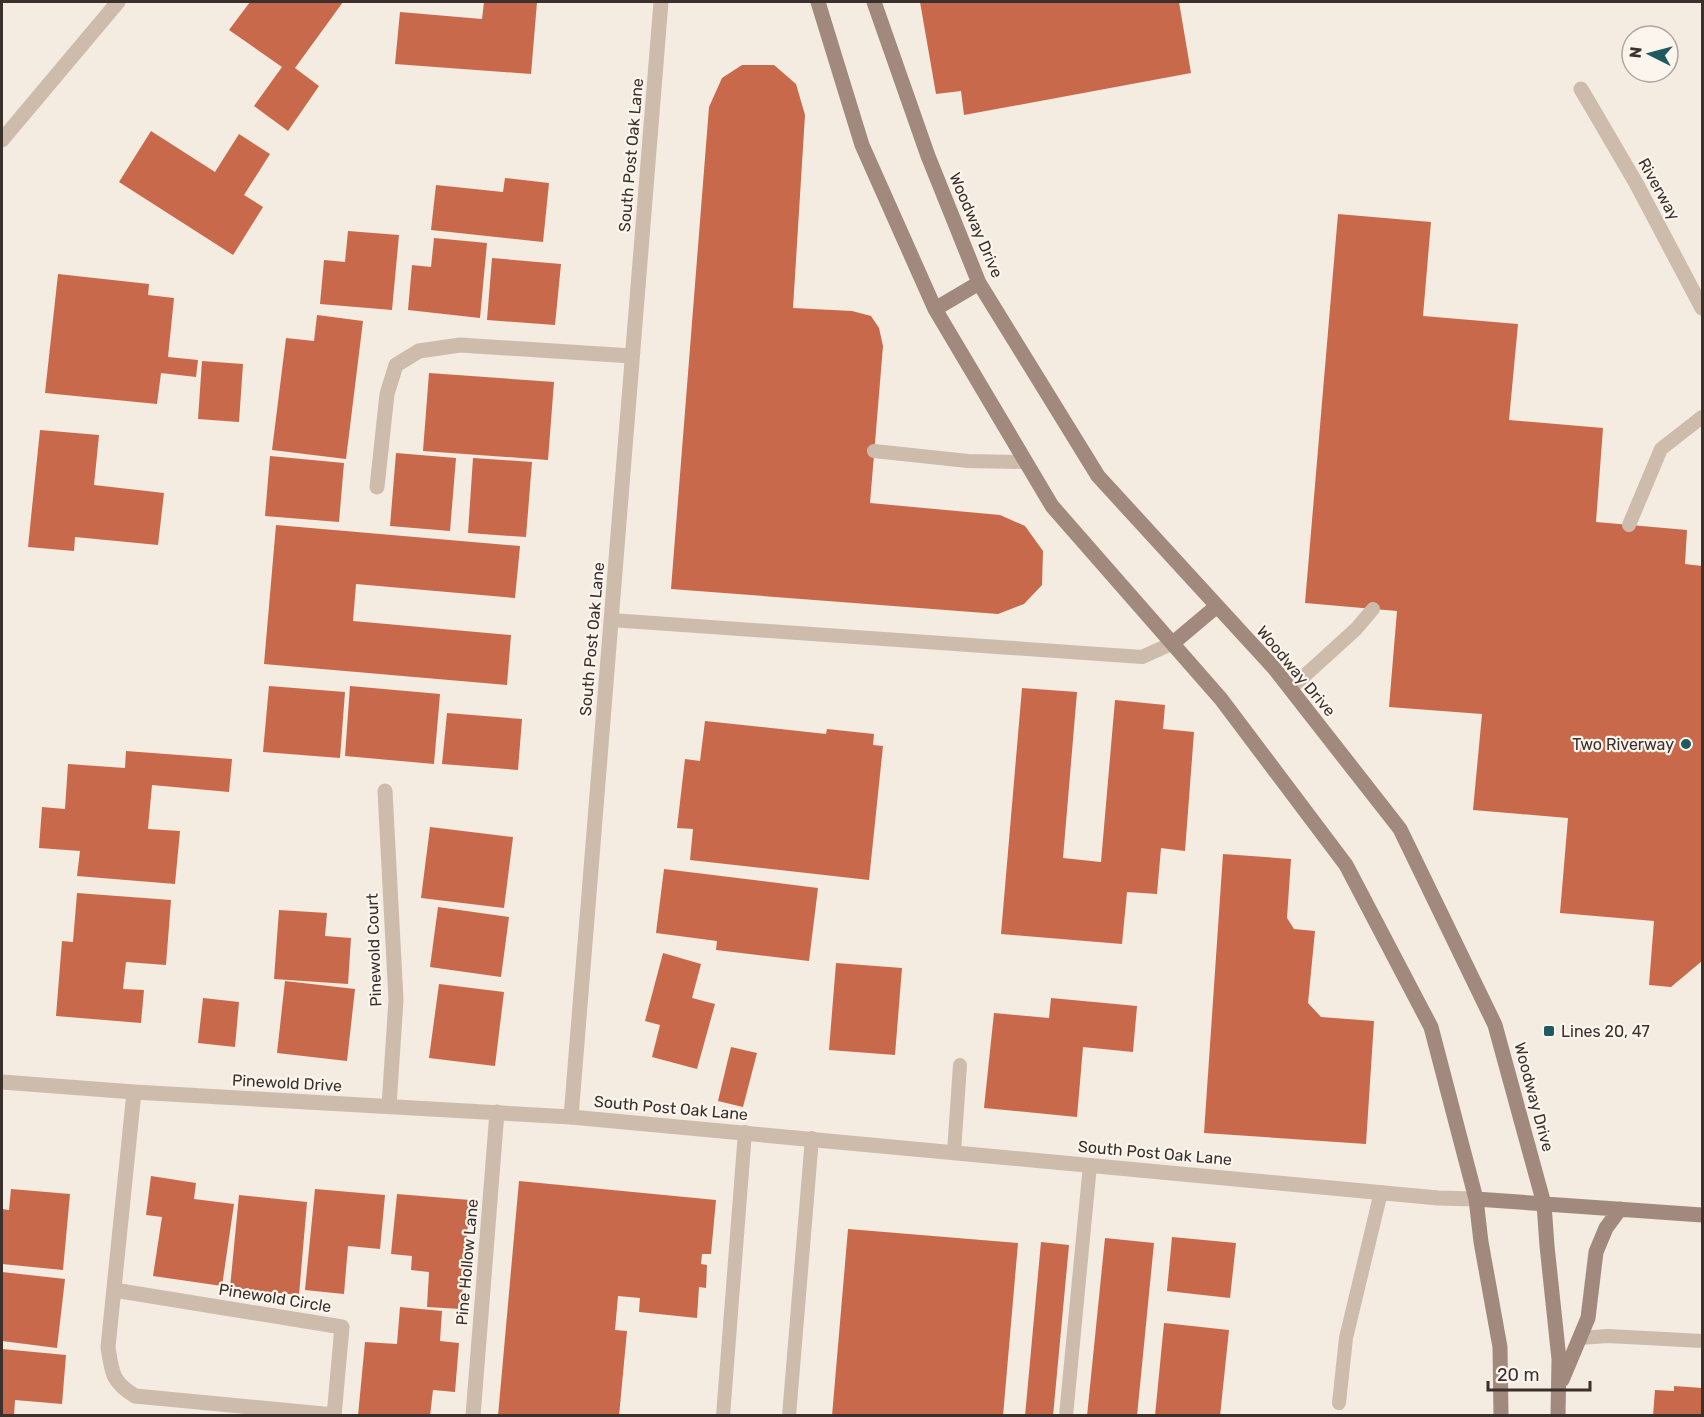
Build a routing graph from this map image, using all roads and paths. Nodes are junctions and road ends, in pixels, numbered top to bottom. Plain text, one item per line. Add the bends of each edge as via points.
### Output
1 (118, 2) edge
2 (661, 2) edge
3 (818, 2) edge
4 (874, 2) edge
5 (1581, 89) dead end
6 (2, 140) edge
7 (979, 283) junction
8 (1702, 308) edge
9 (936, 309) junction
10 (632, 356) junction
11 (1702, 417) edge
12 (874, 451) dead end
13 (1025, 462) junction
14 (377, 488) dead end
15 (1629, 525) dead end
16 (1217, 606) junction
17 (1373, 609) dead end
18 (612, 620) junction
19 (1173, 643) junction
20 (1290, 689) junction
21 (385, 791) dead end
22 (960, 1065) dead end
23 (2, 1082) edge
24 (134, 1092) junction
25 (389, 1106) junction
26 (497, 1112) junction
27 (571, 1117) junction
28 (745, 1132) junction
29 (812, 1138) junction
30 (954, 1152) junction
31 (1090, 1165) junction
32 (1381, 1192) junction
33 (1476, 1199) junction
34 (1544, 1204) junction
35 (1620, 1209) junction
36 (1702, 1215) edge
37 (114, 1290) junction
38 (1580, 1338) junction
39 (1702, 1341) edge
40 (1558, 1389) junction
41 (1339, 1403) dead end
42 (334, 1415) edge
43 (473, 1416) edge
44 (723, 1416) edge
45 (789, 1416) edge
46 (1066, 1416) edge
47 (1501, 1416) edge
48 (1558, 1416) edge

1 - 6 street
2 - 10 street, South Post Oak Lane
3 - 9 main road via 862,145
4 - 7 main road, Woodway Drive via 928,156
5 - 8 street, Riverway
7 - 9 main road
7 - 16 main road, Woodway Drive via 1098,476
9 - 13 main road
10 - 14 street via 460,345 419,351 396,365 387,394
10 - 18 street, South Post Oak Lane
11 - 15 lane via 1661,449
12 - 13 lane via 968,461
13 - 19 main road via 1052,506
16 - 19 main road
16 - 20 main road, Woodway Drive
17 - 20 lane
18 - 19 lane via 1142,657
18 - 27 street, South Post Oak Lane
19 - 33 main road via 1221,699 1346,865 1431,1027
20 - 34 main road, Woodway Drive via 1400,829 1496,1025
21 - 25 street, Pinewold Court via 396,1000
22 - 30 lane
23 - 24 street, Pinewold Drive
24 - 25 street, Pinewold Drive
24 - 37 street, Pinewold Circle
25 - 26 street, Pinewold Drive
26 - 27 street, Pinewold Drive
26 - 43 street, Pine Hollow Lane
27 - 28 street, South Post Oak Lane
28 - 29 street, South Post Oak Lane
28 - 44 lane
29 - 30 street, South Post Oak Lane
29 - 45 lane
30 - 31 street, South Post Oak Lane
31 - 32 street, South Post Oak Lane
31 - 46 lane
32 - 33 street, South Post Oak Lane
32 - 41 lane via 1346,1338
33 - 34 main road, South Post Oak Lane
33 - 47 main road via 1500,1347
34 - 35 main road, South Post Oak Lane
34 - 40 main road, Woodway Drive via 1559,1359
35 - 36 main road, South Post Oak Lane
35 - 38 main road via 1596,1252 1588,1318
37 - 42 street, Pinewold Circle via 108,1347 111,1369 120,1386 135,1396
37 - 42 street, Pinewold Circle via 342,1327
38 - 39 lane
38 - 40 main road
40 - 48 main road, Woodway Drive

